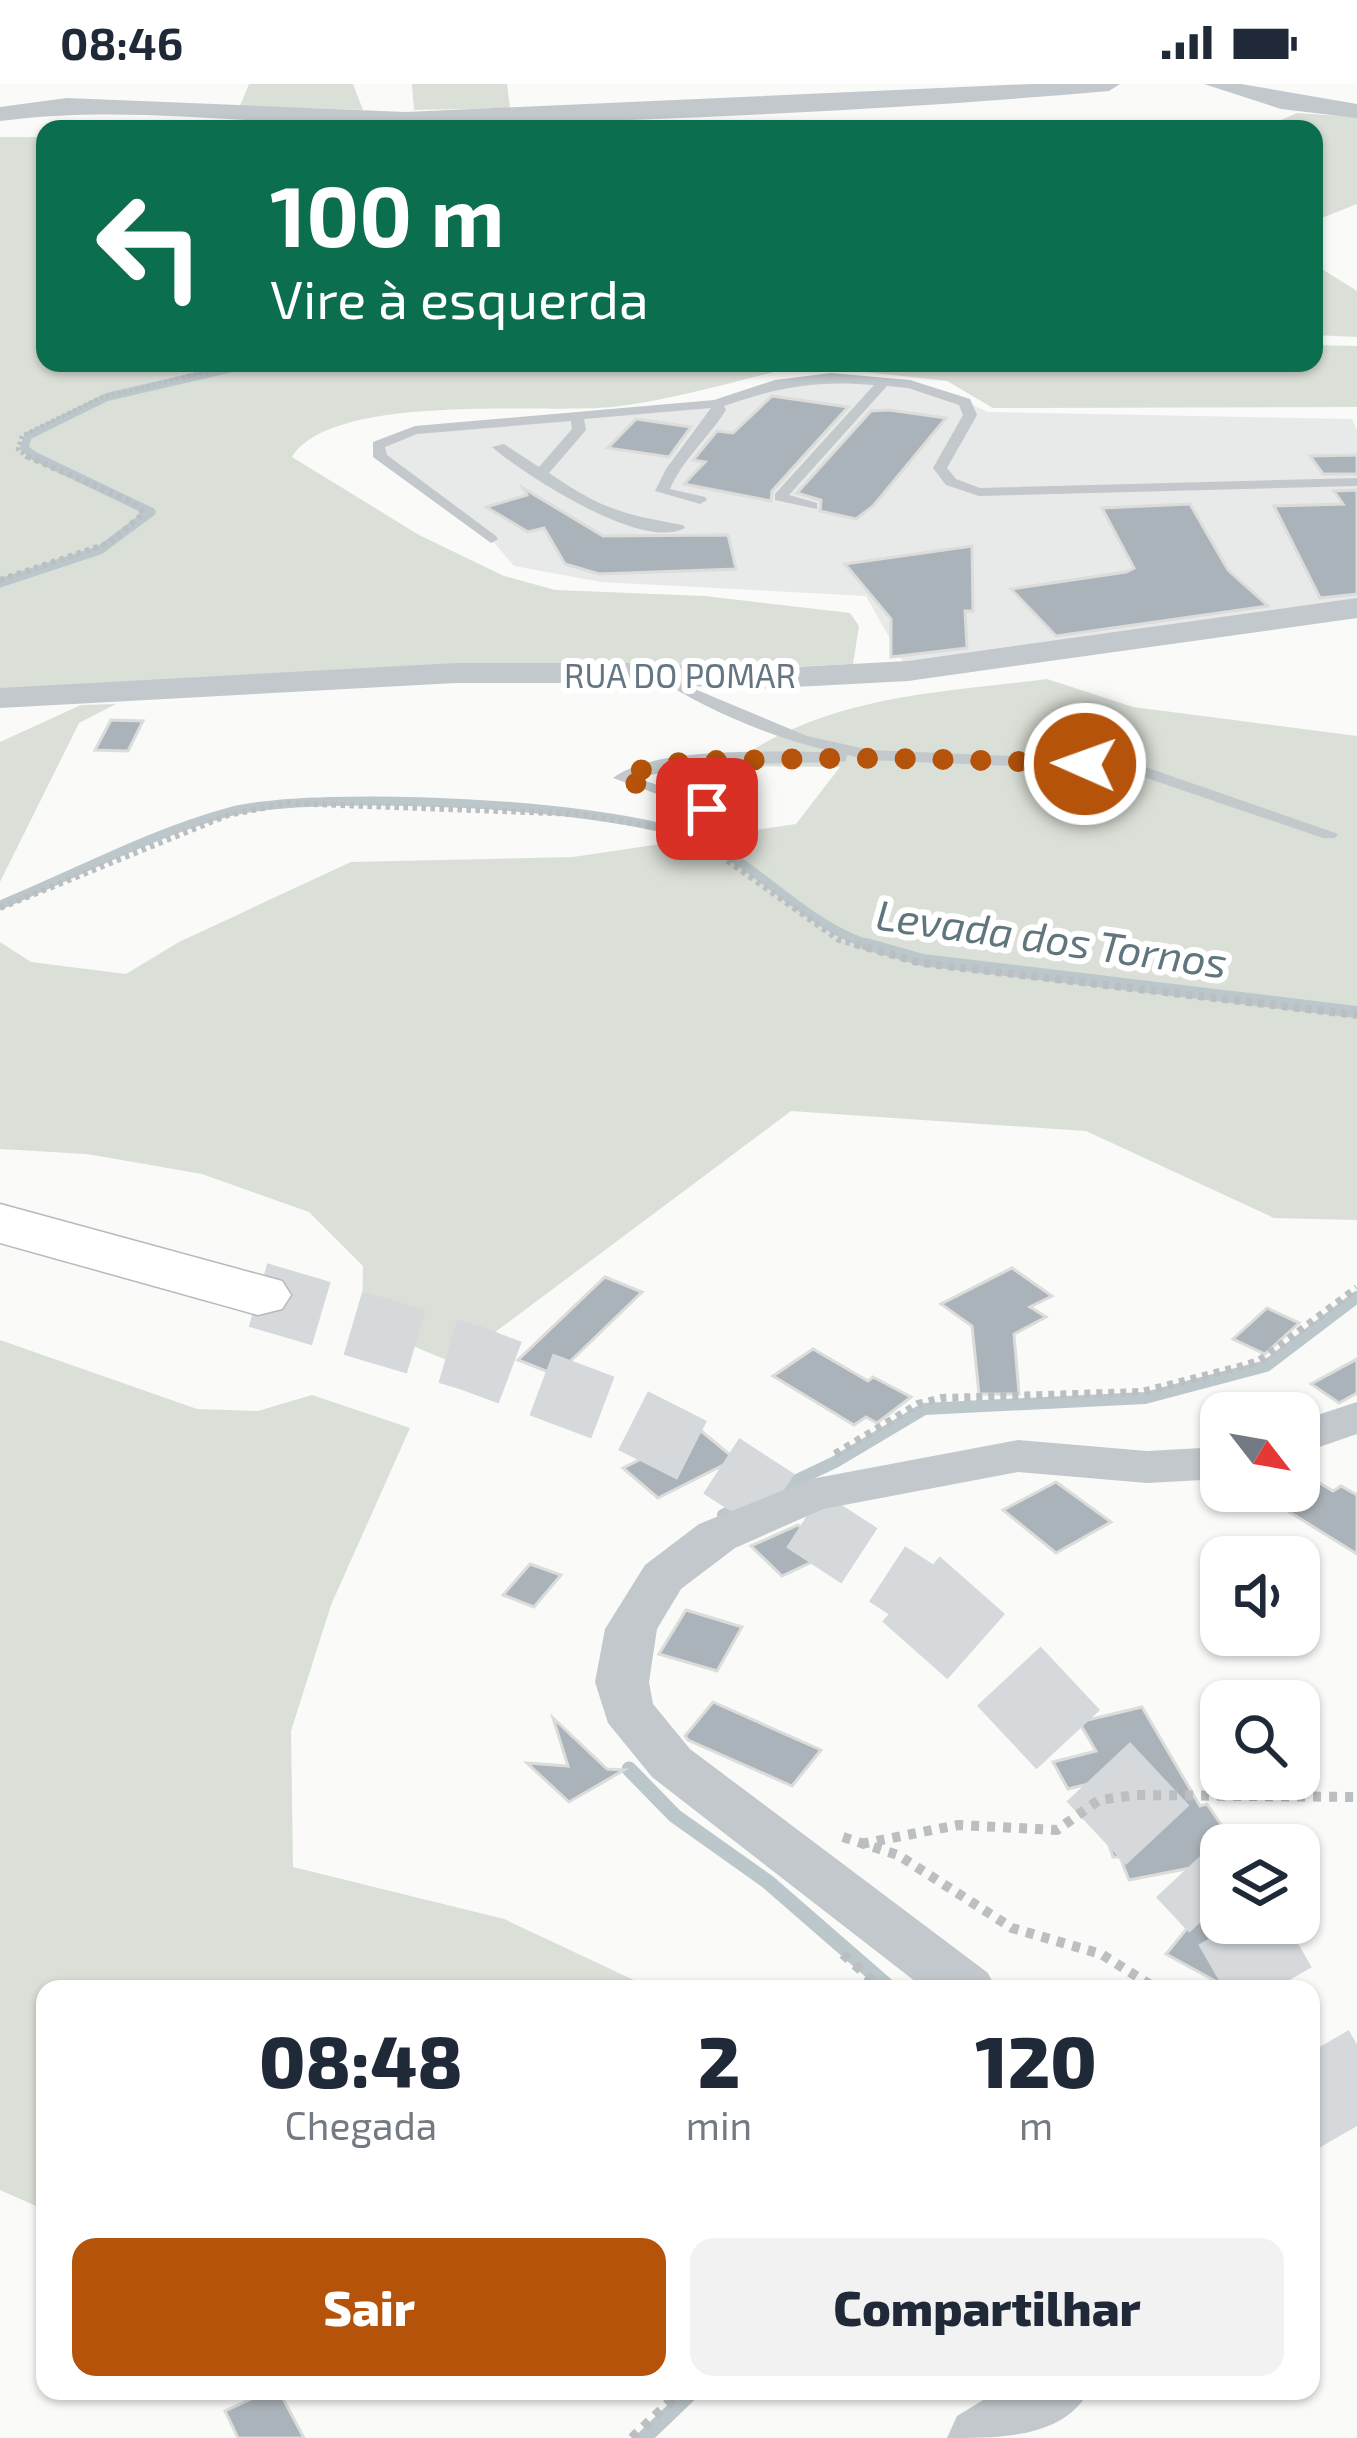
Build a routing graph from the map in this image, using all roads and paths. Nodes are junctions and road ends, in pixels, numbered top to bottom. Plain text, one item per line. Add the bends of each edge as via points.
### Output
1 (1109, 84) edge
2 (1215, 84) edge
3 (1357, 111) edge
4 (0, 113) edge
5 (208, 372) edge
6 (885, 380) junction
7 (716, 404) junction
8 (577, 416) junction
9 (499, 447) dead end
10 (542, 472) junction
11 (1357, 482) edge
12 (700, 500) dead end
13 (812, 506) dead end
14 (678, 528) dead end
15 (491, 539) dead end
16 (0, 580) edge
17 (1357, 608) edge
18 (660, 673) junction
19 (0, 698) edge
20 (870, 755) junction
21 (746, 821) dead end
22 (1329, 834) dead end
23 (0, 908) edge
24 (1357, 1015) edge
25 (0, 1223) edge
26 (1357, 1288) edge
27 (258, 1294) tunnel mouth
28 (903, 1413) dead end
29 (1357, 1417) edge
30 (1320, 1430) edge
31 (1200, 1464) edge
32 (1357, 1797) edge
33 (819, 1827) dead end
34 (861, 1844) junction
35 (955, 1980) edge
36 (1143, 1980) edge
37 (672, 2400) edge
38 (1042, 2400) edge
39 (632, 2438) edge
40 (981, 2438) edge

1 - 4 street via 949,98 405,119 91,105
2 - 3 street
5 - 16 path via 56,414 22,436 18,448 28,458 144,513 109,544
6 - 7 lane via 803,379
6 - 11 lane via 965,402 970,416 940,468 951,482 980,492
6 - 13 lane via 780,497
7 - 8 lane
7 - 12 lane via 712,423 662,491
8 - 10 lane via 579,430
8 - 15 lane via 415,430 378,445 380,457
9 - 10 lane
10 - 14 lane via 616,520
17 - 18 street, RUA DO POMAR via 908,671 739,680
18 - 19 street, RUA DO POMAR via 456,674
18 - 20 lane via 802,740
20 - 21 lane via 700,762 621,778
20 - 22 lane via 1128,766
23 - 24 path via 228,815 289,803 579,814 705,845 839,940 921,963
25 - 27 main road
26 - 28 path via 1259,1361 1239,1367 1142,1392 942,1398
29 - 30 street
31 - 35 street via 1018,1456 811,1495 687,1555 631,1629 622,1682 627,1708 671,1763
32 - 34 path via 1137,1795 1099,1800 1057,1830 949,1822
33 - 34 path
34 - 36 path via 898,1855 1012,1928 1101,1954
37 - 39 path
38 - 40 street

